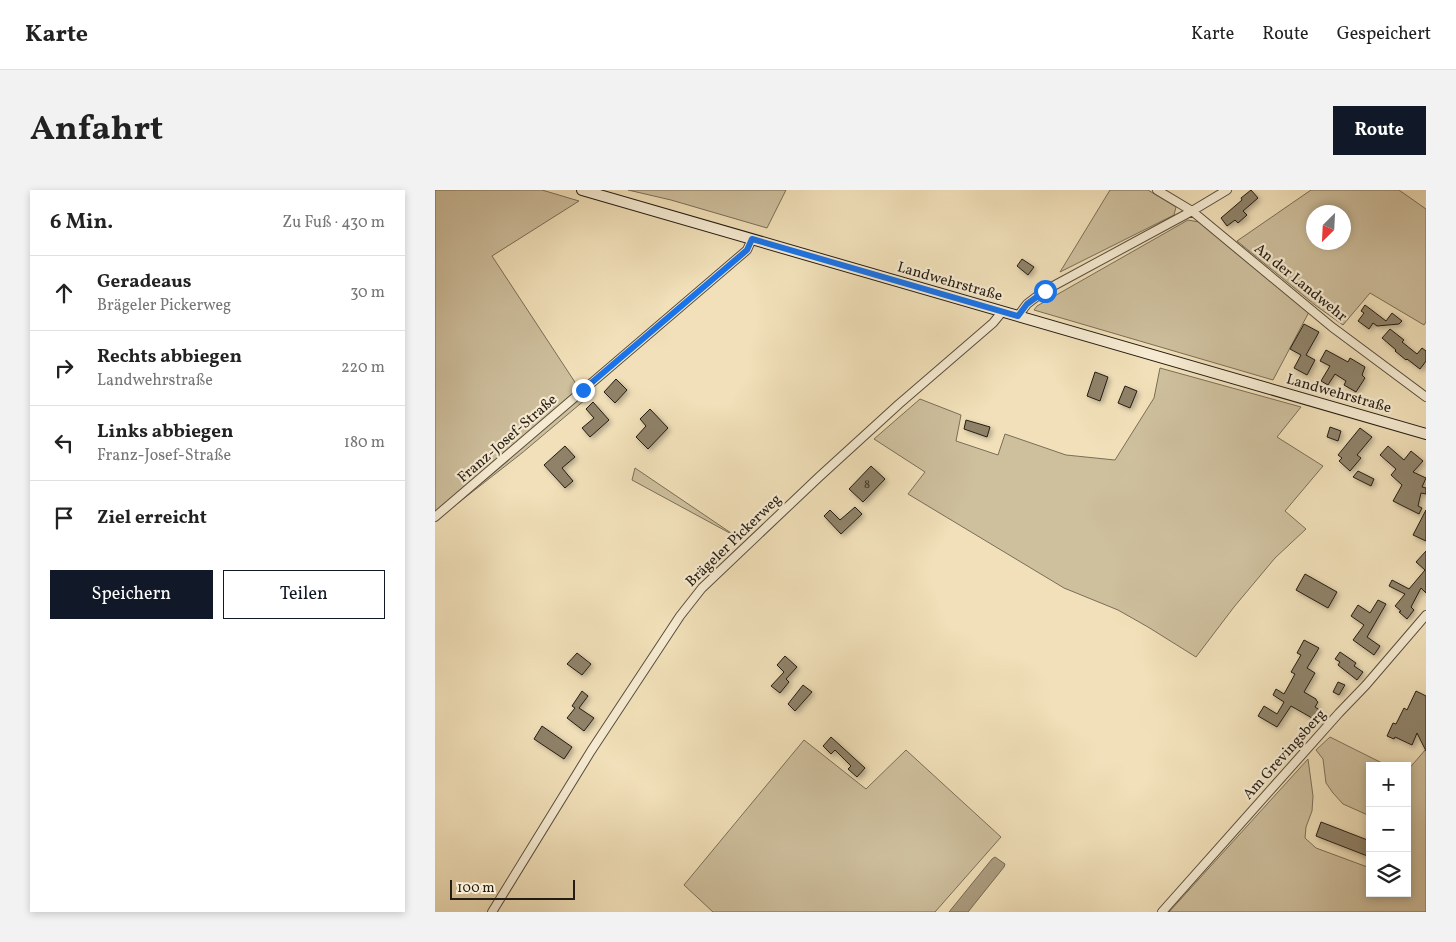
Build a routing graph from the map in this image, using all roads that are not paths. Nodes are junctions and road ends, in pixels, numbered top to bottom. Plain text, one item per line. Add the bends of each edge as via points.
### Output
1 (582, 190) edge
2 (1157, 190) edge
3 (1227, 190) edge
4 (1192, 211) junction
5 (752, 239) junction
6 (1002, 312) junction
7 (1018, 316) junction
8 (1426, 396) edge
9 (1426, 434) edge
10 (435, 517) edge
11 (1426, 615) edge
12 (492, 912) edge
13 (1162, 912) edge

1 - 5 street, Landwehrstraße
2 - 4 street, An der Landwehr
3 - 4 street
4 - 7 street via 1045,291 1027,304
4 - 8 street, An der Landwehr via 1332,327
5 - 6 street, Landwehrstraße
5 - 10 street, Franz-Josef-Straße via 747,250
6 - 7 street, Landwehrstraße
6 - 12 street, Brägeler Pickerweg via 702,588 591,751
7 - 9 street, Landwehrstraße
11 - 13 street, Am Grevingsberg

